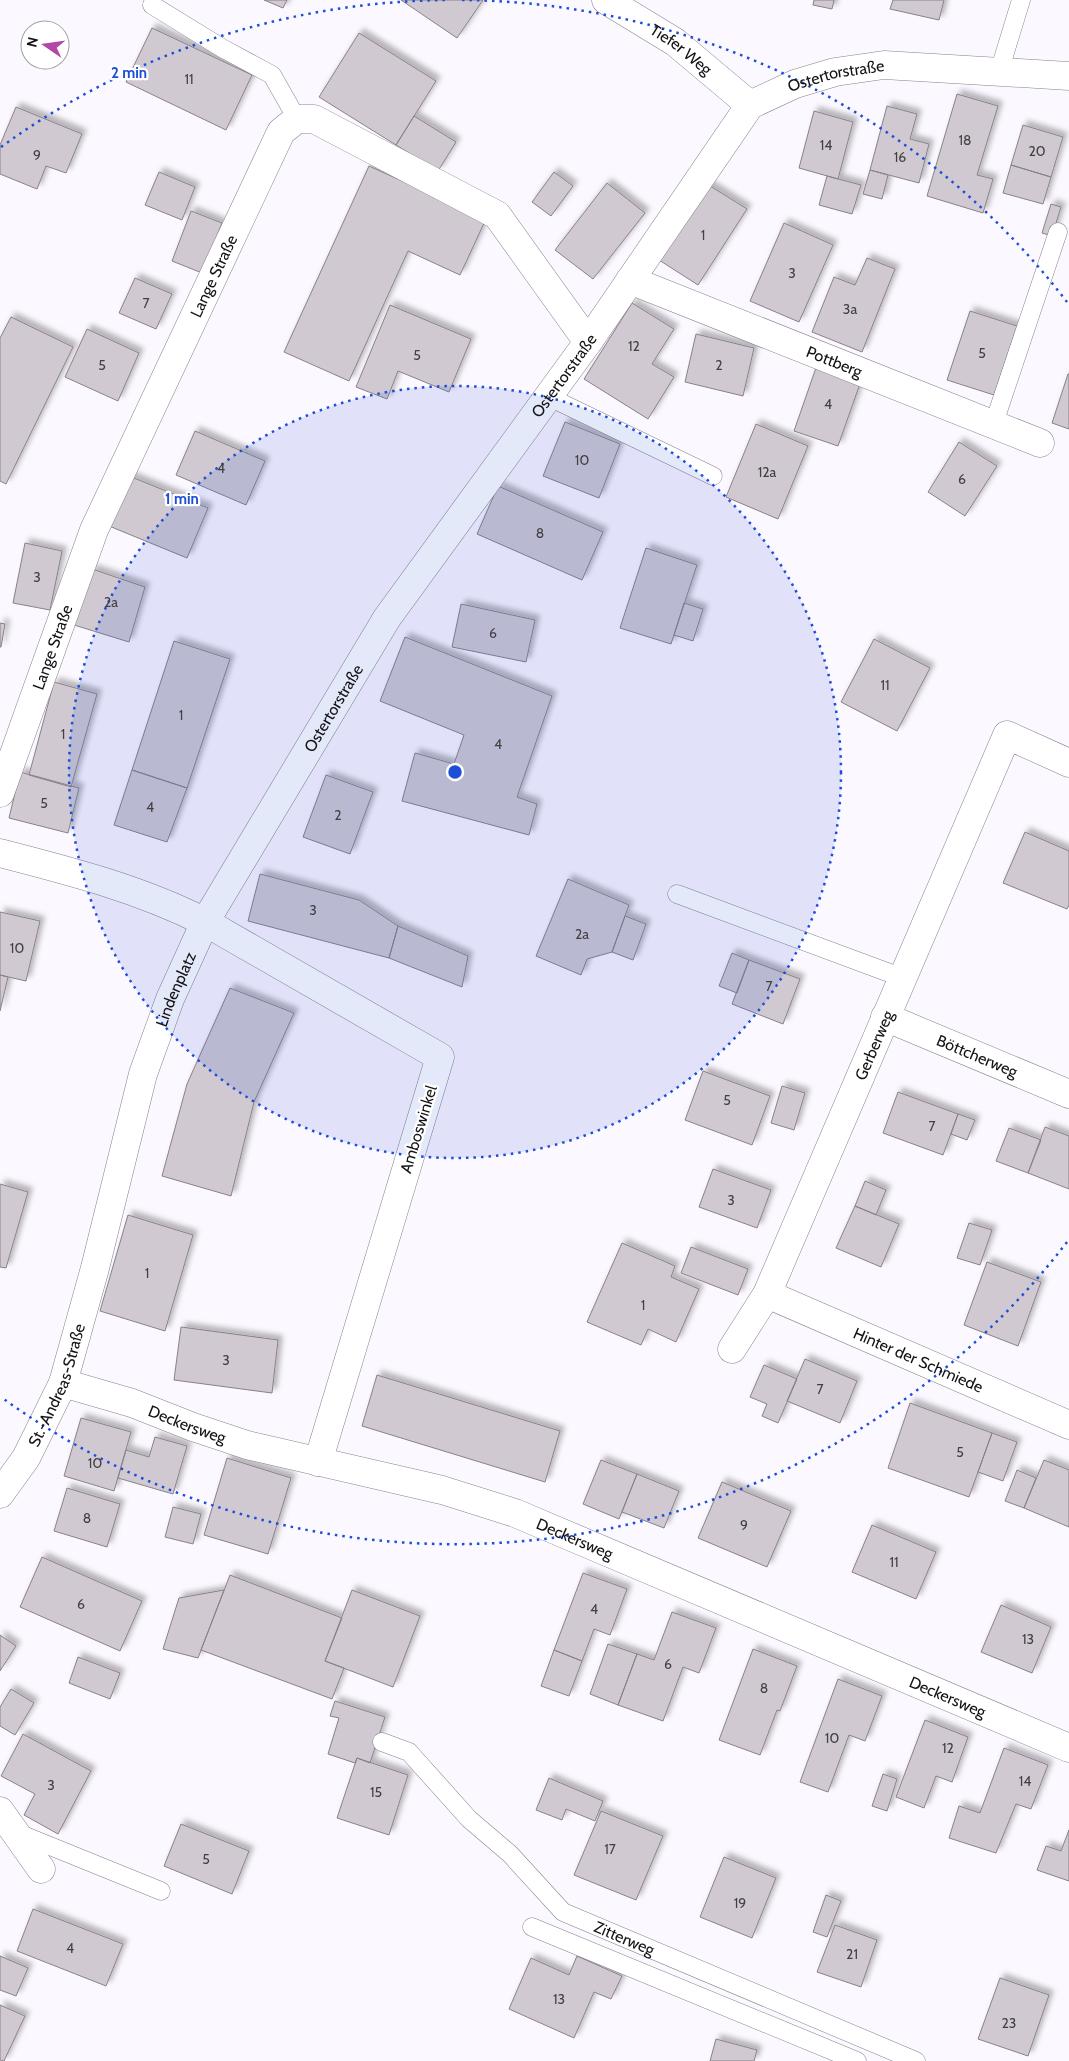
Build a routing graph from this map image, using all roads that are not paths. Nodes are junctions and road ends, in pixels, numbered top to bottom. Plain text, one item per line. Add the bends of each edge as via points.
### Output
1 (606, 0) edge
2 (1021, 0) edge
3 (152, 5) dead end
4 (1000, 72) junction
5 (1069, 76) edge
6 (750, 105) junction
7 (298, 119) junction
8 (1058, 232) dead end
9 (630, 280) junction
10 (588, 342) junction
11 (547, 396) junction
12 (993, 426) junction
13 (1040, 443) dead end
14 (713, 476) dead end
15 (1069, 763) edge
16 (0, 793) edge
17 (0, 853) edge
18 (677, 894) dead end
19 (205, 922) junction
20 (902, 978) junction
21 (885, 1017) junction
22 (1069, 1094) edge
23 (95, 1268) joint
24 (768, 1294) junction
25 (732, 1349) dead end
26 (62, 1383) junction
27 (1069, 1425) edge
28 (318, 1462) junction
29 (0, 1494) edge
30 (382, 1742) dead end
31 (1069, 1748) edge
32 (7, 1822) edge
33 (41, 1869) dead end
34 (161, 1891) dead end
35 (532, 1927) dead end
36 (857, 2061) edge
37 (916, 2061) edge

1 - 6 street, Tiefer Weg via 675,42
2 - 4 lane
3 - 7 lane via 272,75
4 - 5 street, Ostertorstraße
4 - 6 street, Ostertorstraße via 884,65 835,72 795,84
6 - 9 street, Ostertorstraße
7 - 10 street via 314,119 498,215
7 - 16 street, Lange Straße via 281,132 94,530
8 - 12 lane
9 - 10 street, Ostertorstraße
9 - 12 street, Pottberg
10 - 11 street, Ostertorstraße
11 - 14 lane
11 - 19 street, Ostertorstraße via 387,618
12 - 13 street, Pottberg
15 - 20 street, Gerberweg via 1007,735
17 - 19 street via 100,880 182,910
18 - 20 lane
19 - 23 street, Lindenplatz via 170,999 143,1074
19 - 28 street, Amboswinkel via 440,1057
20 - 21 street, Gerberweg
21 - 22 street, Böttcherweg
21 - 24 street, Gerberweg
23 - 26 street, St.-Andreas-Straße
24 - 25 street, Gerberweg
24 - 27 street, Hinter der Schmiede
26 - 28 street, Deckersweg via 132,1403 247,1445
26 - 29 street, St.-Andreas-Straße via 26,1458
28 - 31 street, Deckersweg via 442,1490 515,1513
30 - 37 lane, Zitterweg via 409,1752 469,1819 510,1854 563,1912
32 - 33 street
32 - 34 lane
35 - 36 lane, Zitterweg

